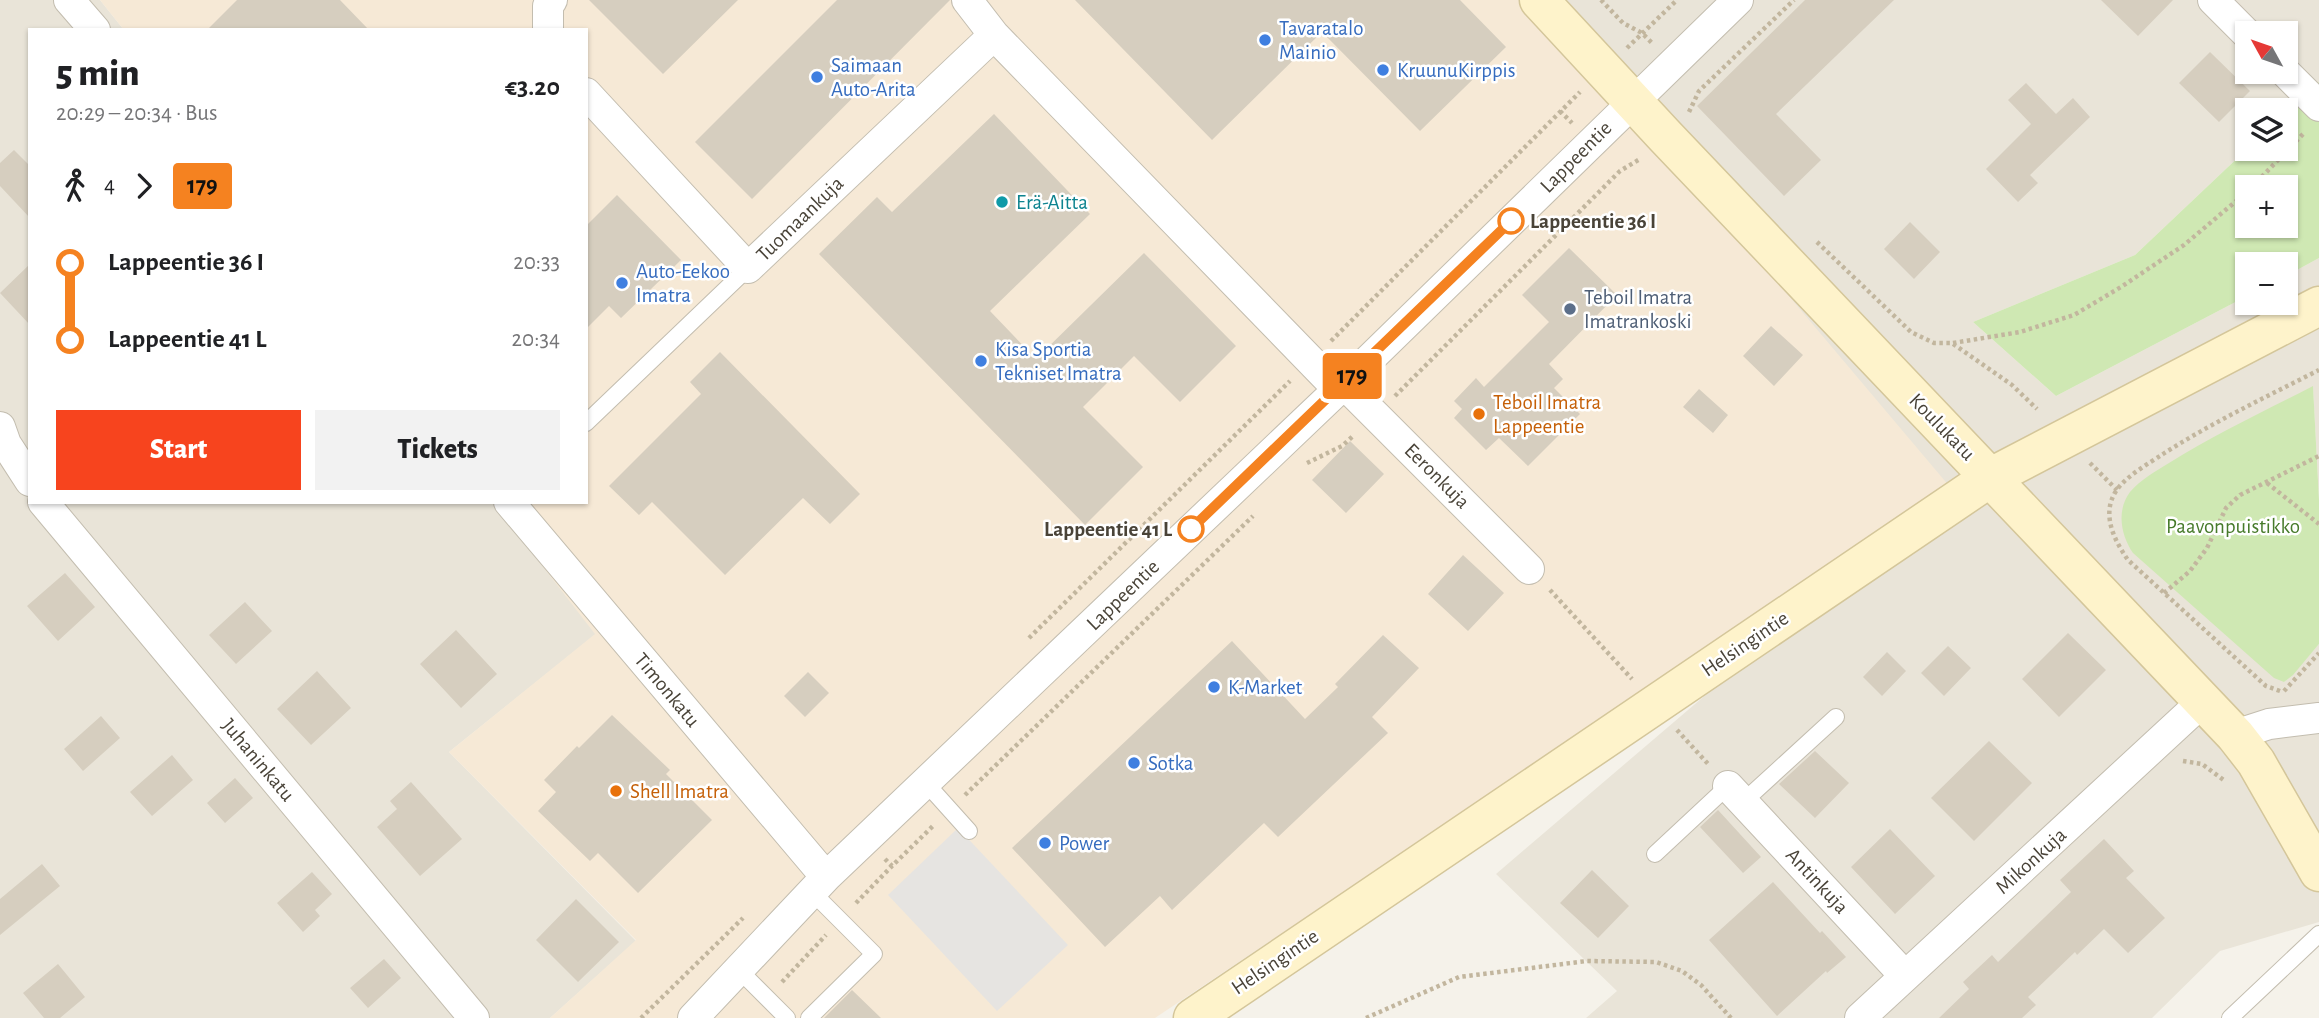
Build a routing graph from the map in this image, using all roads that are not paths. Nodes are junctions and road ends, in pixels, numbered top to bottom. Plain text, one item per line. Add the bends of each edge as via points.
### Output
1 (69, 0) edge
2 (552, 0) edge
3 (967, 0) edge
4 (1539, 0) edge
5 (1738, 0) edge
6 (2213, 0) edge
7 (2235, 22) edge
8 (93, 28) edge
9 (548, 28) edge
10 (994, 35) junction
11 (2293, 84) edge
12 (588, 95) edge
13 (1633, 101) junction
14 (2315, 116) edge
15 (748, 268) junction
16 (2319, 306) edge
17 (1341, 386) junction
18 (588, 421) edge
19 (0, 428) edge
20 (1991, 477) junction
21 (28, 478) edge
22 (45, 504) edge
23 (511, 504) edge
24 (1529, 569) road end
25 (2202, 702) junction
26 (1836, 717) dead end
27 (2319, 718) edge
28 (2235, 735) junction
29 (925, 782) junction
30 (1736, 794) junction
31 (969, 831) dead end
32 (1655, 854) dead end
33 (2319, 872) edge
34 (819, 884) junction
35 (2319, 934) edge
36 (738, 969) junction
37 (1905, 976) junction
38 (474, 1018) edge
39 (693, 1018) edge
40 (787, 1018) edge
41 (809, 1018) edge
42 (1192, 1018) edge
43 (1860, 1018) edge
44 (2230, 1018) edge

1 - 8 street
2 - 9 street
3 - 10 street
4 - 13 main road, Koulukatu
5 - 13 street, Lappeentie
6 - 7 street
10 - 15 street, Tuomaankuja
10 - 17 street via 1311,361
11 - 14 street
12 - 15 street, Tuomaankuja
13 - 17 street, Lappeentie
13 - 20 main road, Koulukatu via 1684,123
15 - 18 lane
16 - 20 main road, Helsingintie
17 - 24 street, Eeronkuja via 1376,415
17 - 29 street, Lappeentie
19 - 21 street
20 - 25 main road, Koulukatu
20 - 42 main road, Helsingintie
22 - 38 street, Juhaninkatu
23 - 34 street, Timonkatu
25 - 28 main road, Koulukatu
25 - 37 street, Mikonkuja
26 - 30 lane
27 - 28 street via 2269,724
28 - 33 main road, Koulukatu via 2256,762
29 - 31 lane
29 - 34 street, Lappeentie
30 - 32 lane
30 - 37 street, Antinkuja
34 - 36 street, Lappeentie
34 - 41 lane via 841,920 874,954
35 - 44 lane
36 - 39 street, Lappeentie
36 - 40 lane
37 - 43 street, Mikonkuja

